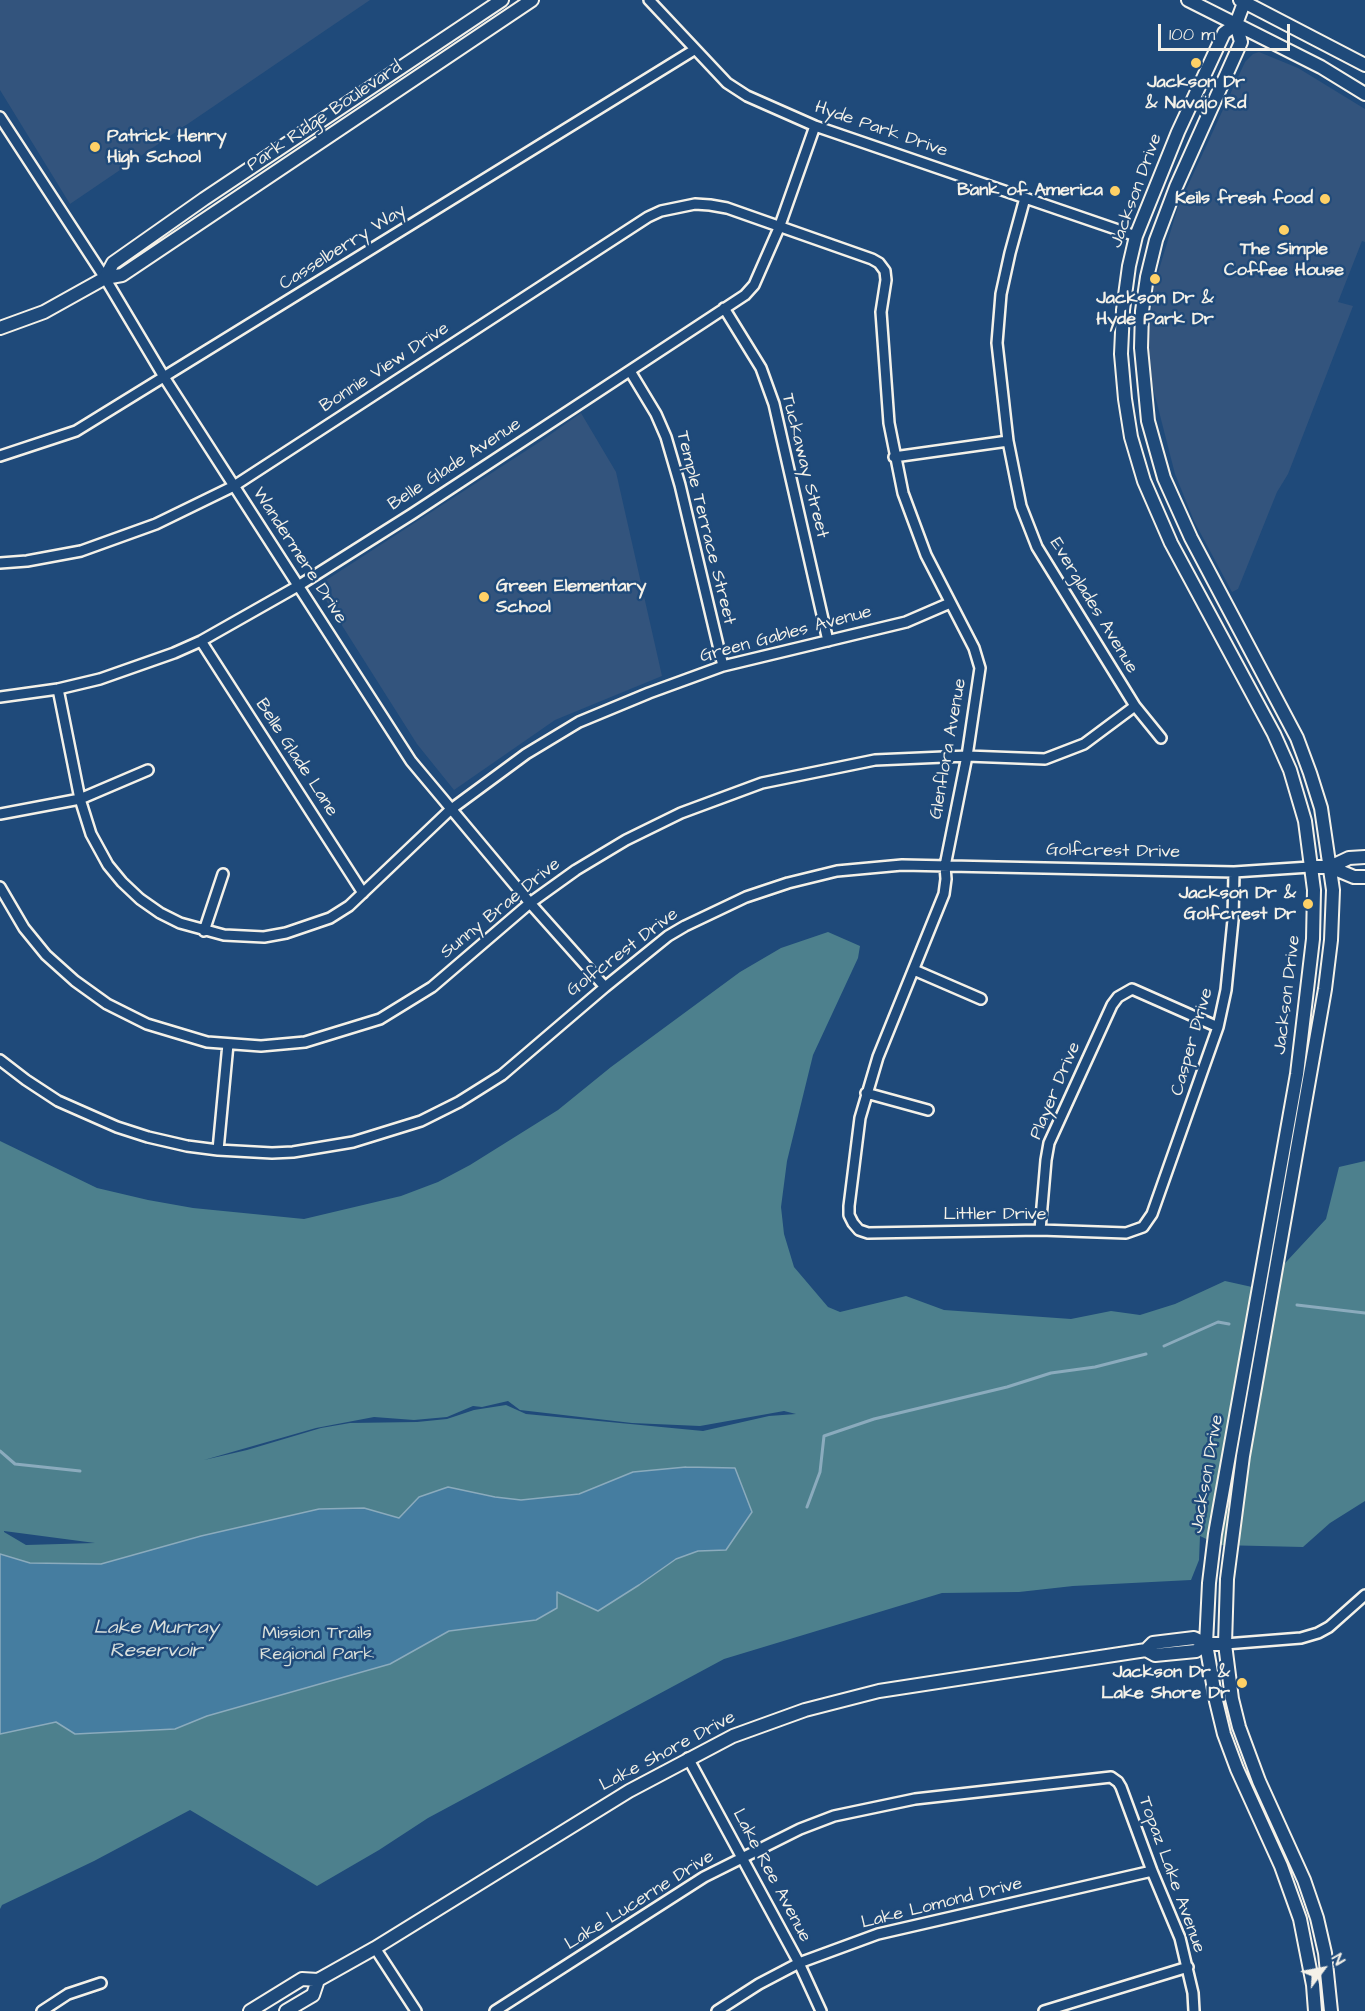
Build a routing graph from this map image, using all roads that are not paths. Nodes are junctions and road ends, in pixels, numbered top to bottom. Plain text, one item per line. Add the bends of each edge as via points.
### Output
1 (502, 0) edge
2 (532, 0) edge
3 (649, 0) edge
4 (1188, 0) edge
5 (1243, 1) edge
6 (1236, 24) junction
7 (694, 50) junction
8 (1365, 65) edge
9 (1365, 94) edge
10 (0, 117) edge
11 (815, 126) junction
12 (1025, 198) junction
13 (1143, 215) junction
14 (779, 228) junction
15 (1136, 236) junction
16 (1156, 240) junction
17 (1147, 277) junction
18 (105, 278) junction
19 (724, 308) junction
20 (0, 328) edge
21 (630, 371) junction
22 (164, 377) junction
23 (1008, 441) junction
24 (0, 456) edge
25 (894, 458) junction
26 (234, 486) junction
27 (0, 563) edge
28 (298, 586) junction
29 (950, 603) junction
30 (201, 641) junction
31 (828, 641) junction
32 (723, 666) junction
33 (58, 689) junction
34 (0, 697) edge
35 (1135, 706) junction
36 (1161, 738) dead end
37 (967, 756) junction
38 (148, 770) dead end
39 (80, 799) junction
40 (450, 810) junction
41 (0, 814) edge
42 (1365, 857) edge
43 (945, 866) junction
44 (1310, 867) junction
45 (1330, 867) junction
46 (1234, 872) junction
47 (223, 873) dead end
48 (1365, 877) edge
49 (0, 887) edge
50 (363, 893) junction
51 (530, 903) junction
52 (204, 931) junction
53 (914, 969) junction
54 (605, 987) junction
55 (981, 999) dead end
56 (1218, 1027) junction
57 (228, 1044) junction
58 (0, 1060) edge
59 (866, 1093) junction
60 (928, 1110) dead end
61 (218, 1150) junction
62 (849, 1206) joint
63 (1152, 1214) joint
64 (1040, 1230) junction
65 (1365, 1595) edge
66 (1206, 1644) junction
67 (1225, 1644) junction
68 (688, 1758) junction
69 (1121, 1787) joint
70 (743, 1858) junction
71 (1152, 1871) junction
72 (375, 1948) junction
73 (799, 1963) junction
74 (1188, 1967) junction
75 (318, 1980) junction
76 (101, 1983) dead end
77 (42, 2011) edge
78 (250, 2011) edge
79 (286, 2011) edge
80 (416, 2011) edge
81 (495, 2011) edge
82 (717, 2011) edge
83 (821, 2011) edge
84 (1044, 2011) edge
85 (1194, 2011) edge
86 (1315, 2011) edge
87 (1331, 2011) edge

1 - 18 main road, Park Ridge Boulevard via 204,199 113,263
2 - 18 main road, Park Ridge Boulevard via 122,275
3 - 7 street, Hyde Park Drive
4 - 6 main road
5 - 6 main road, Jackson Drive
5 - 8 main road
6 - 9 main road
6 - 13 main road, Jackson Drive via 1224,33
6 - 16 main road, Jackson Drive via 1241,42
7 - 11 street, Hyde Park Drive via 727,83 747,96
7 - 22 street, Casselberry Way
10 - 18 street, Wandermere Drive
11 - 12 street, Hyde Park Drive
11 - 14 street, Belle Glade Avenue
12 - 15 street, Hyde Park Drive
12 - 23 street, Everglades Avenue via 1001,294 998,333
13 - 15 main road, Jackson Drive
13 - 16 main road
14 - 19 street, Belle Glade Avenue via 754,285
14 - 25 street, Glenflora Avenue via 872,259 885,271 881,312
14 - 26 street, Bonnie View Drive via 710,205 680,207 648,217
15 - 17 main road
15 - 44 main road, Jackson Drive via 1123,310 1121,354 1131,437 1155,510 1290,770 1305,821
16 - 17 main road, Jackson Drive
17 - 45 main road, Jackson Drive via 1140,348 1154,447 1191,538 1297,738 1321,808
18 - 20 main road, Park Ridge Boulevard via 44,312
18 - 22 street, Wandermere Drive
19 - 21 street, Belle Glade Avenue
19 - 31 street, Tuckaway Street via 760,368 774,404
21 - 28 street, Belle Glade Avenue
21 - 32 street, Temple Terrace Street via 666,437
22 - 24 street, Casselberry Way via 76,431
22 - 26 street, Wandermere Drive
23 - 25 street
23 - 35 street, Everglades Avenue via 1021,506 1036,547
25 - 29 street, Glenflora Avenue via 926,555
26 - 27 street, Bonnie View Drive via 156,524 81,551
26 - 28 street, Wandermere Drive
28 - 30 street, Belle Glade Avenue
28 - 40 street, Wandermere Drive via 411,761
29 - 31 street, Green Gables Avenue via 906,622
29 - 37 street, Glenflora Avenue via 980,668
30 - 33 street, Belle Glade Avenue via 100,680
30 - 50 street, Belle Glade Lane
31 - 32 street, Green Gables Avenue
32 - 40 street, Green Gables Avenue via 579,722 526,754
33 - 34 street, Belle Glade Avenue
33 - 39 street, Green Gables Avenue
35 - 36 street, Everglades Avenue
35 - 37 street, Sunny Brae Drive via 1084,744 1045,759
37 - 43 street, Glenflora Avenue
37 - 51 street, Sunny Brae Drive via 875,760 762,783 681,813 626,840
38 - 39 street
39 - 41 street
39 - 52 street, Green Gables Avenue via 91,834 108,866 122,882 160,913
40 - 50 street, Green Gables Avenue
40 - 51 street, Wandermere Drive
42 - 45 main road, Golfcrest Drive via 1349,858
43 - 46 street, Golfcrest Drive
43 - 53 street, Glenflora Avenue via 944,894
43 - 54 street, Golfcrest Drive via 837,871 746,897 668,936
44 - 45 main road, Golfcrest Drive
44 - 46 street, Golfcrest Drive
44 - 66 main road, Jackson Drive via 1314,890 1313,939 1307,1000 1215,1534
45 - 48 main road, Golfcrest Drive via 1354,878
45 - 67 main road, Jackson Drive via 1331,940 1325,989 1243,1456 1227,1579
46 - 56 street, Casper Drive via 1226,990
47 - 52 street
49 - 57 street, Sunny Brae Drive via 24,928 46,955 107,1004 147,1024 207,1042
50 - 52 street, Green Gables Avenue via 330,918 286,933 264,937
51 - 54 street, Wandermere Drive
51 - 57 street, Sunny Brae Drive via 432,987 380,1019 305,1042
53 - 55 street
53 - 59 street, Glenflora Avenue
54 - 61 street, Golfcrest Drive via 502,1075 421,1121 353,1142 293,1152
56 - 63 street, Casper Drive
56 - 64 street, Player Drive via 1132,989 1118,997 1049,1143
57 - 61 street
58 - 61 street, Golfcrest Drive via 58,1101 117,1127
59 - 60 street
59 - 62 street, Glenflora Avenue
62 - 64 street, Littler Drive via 853,1223 868,1233
63 - 64 street, Littler Drive via 1143,1227 1126,1233
65 - 67 street, Lake Shore Drive via 1318,1633
66 - 67 main road, Lake Shore Drive
66 - 68 main road, Lake Shore Drive via 1196,1651 1155,1655 1146,1650 879,1691 805,1710 733,1736
66 - 86 main road, Jackson Drive via 1224,1734 1300,1919
67 - 87 main road, Jackson Drive via 1239,1726 1317,1918
68 - 70 street, Lake Ree Avenue
68 - 72 main road, Lake Shore Drive
69 - 70 street, Lake Lucerne Drive via 1111,1777 915,1799 834,1816
69 - 71 street, Topaz Lake Avenue
70 - 73 street, Lake Ree Avenue
70 - 81 street, Lake Lucerne Drive via 704,1877
71 - 73 street, Lake Lomond Drive via 878,1934
71 - 74 street, Topaz Lake Avenue
72 - 75 main road, Lake Shore Drive
72 - 80 street
73 - 82 street, Lake Lomond Drive
73 - 83 street, Lake Ree Avenue
74 - 84 street
74 - 85 street, Topaz Lake Avenue
75 - 78 main road via 302,1978
75 - 79 main road via 313,1995
76 - 77 street via 68,1994

